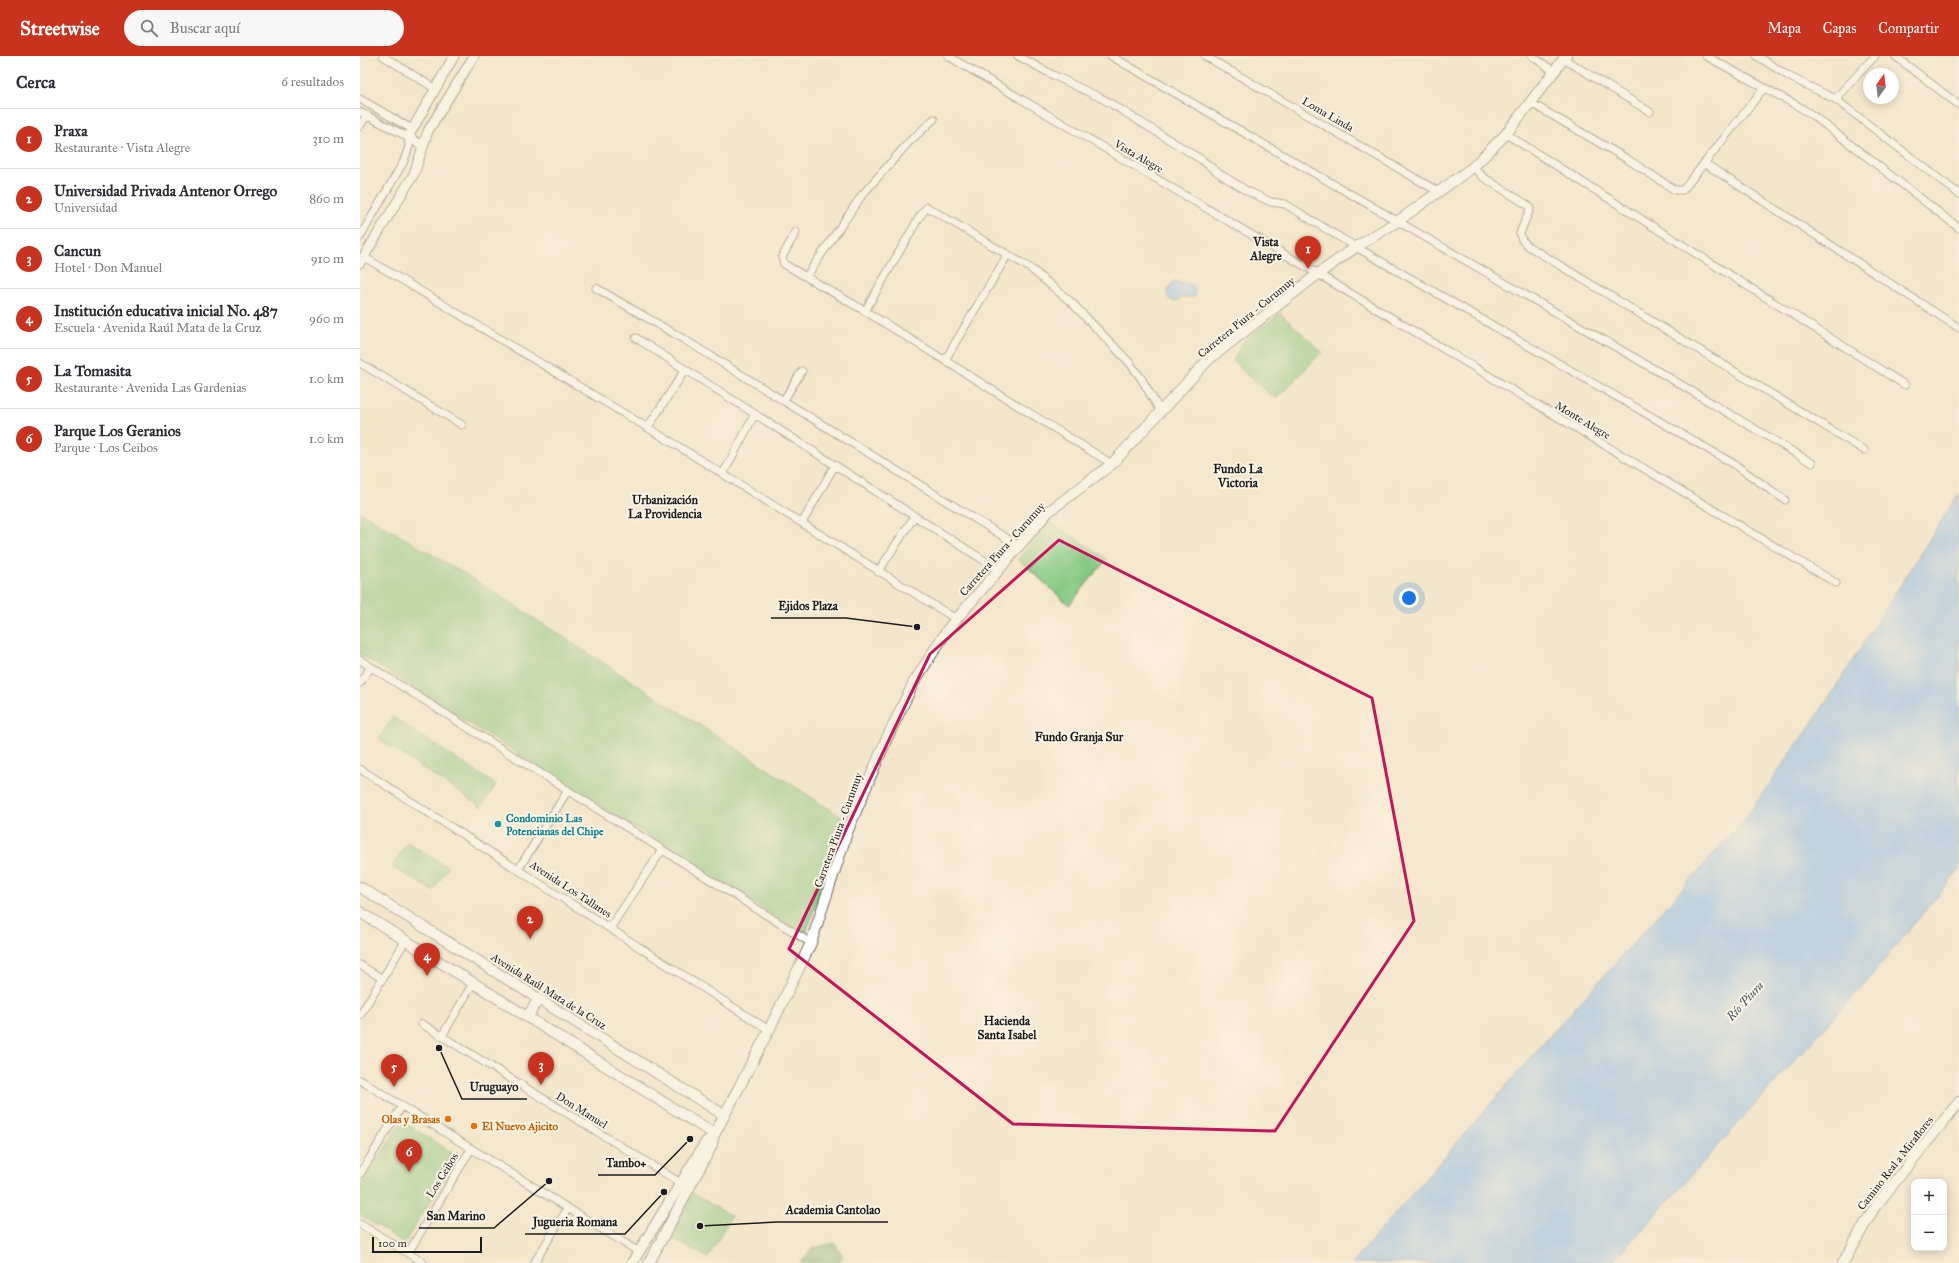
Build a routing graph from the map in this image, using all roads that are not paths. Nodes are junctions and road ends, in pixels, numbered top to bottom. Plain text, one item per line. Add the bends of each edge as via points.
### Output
1 (383, 56) edge
2 (454, 56) edge
3 (948, 56) edge
4 (1018, 56) edge
5 (1111, 56) edge
6 (1205, 56) edge
7 (1532, 56) edge
8 (1706, 56) edge
9 (1757, 56) edge
10 (1875, 56) edge
11 (1895, 56) edge
12 (472, 57) edge
13 (1565, 58) edge
14 (1555, 72) junction
15 (434, 88) junction
16 (1764, 88) junction
17 (1835, 99) junction
18 (360, 100) edge
19 (1531, 103) junction
20 (1959, 105) edge
21 (1650, 112) dead end
22 (363, 113) edge
23 (934, 119) dead end
24 (360, 126) edge
25 (410, 133) junction
26 (1506, 134) junction
27 (423, 146) junction
28 (1704, 163) junction
29 (1473, 167) junction
30 (1439, 192) junction
31 (1959, 194) edge
32 (1398, 221) junction
33 (1959, 228) edge
34 (796, 232) dead end
35 (360, 236) edge
36 (1356, 247) junction
37 (1008, 254) junction
38 (362, 260) edge
39 (1318, 274) junction
40 (806, 277) junction
41 (596, 288) dead end
42 (865, 311) junction
43 (1959, 328) edge
44 (636, 338) dead end
45 (945, 360) junction
46 (360, 364) edge
47 (685, 370) junction
48 (802, 371) dead end
49 (1905, 385) dead end
50 (784, 401) junction
51 (1160, 411) junction
52 (754, 414) junction
53 (462, 425) dead end
54 (648, 427) junction
55 (1864, 450) dead end
56 (1812, 462) dead end
57 (1112, 464) junction
58 (835, 465) junction
59 (723, 474) junction
60 (1786, 500) dead end
61 (914, 517) junction
62 (802, 523) junction
63 (1019, 546) junction
64 (999, 570) junction
65 (878, 572) junction
66 (1836, 583) dead end
67 (956, 619) junction
68 (360, 660) edge
69 (371, 667) junction
70 (360, 683) edge
71 (360, 769) edge
72 (568, 790) junction
73 (662, 850) junction
74 (518, 870) junction
75 (360, 886) edge
76 (360, 912) edge
77 (610, 928) junction
78 (406, 940) junction
79 (810, 943) junction
80 (360, 965) edge
81 (383, 979) junction
82 (473, 983) junction
83 (539, 999) junction
84 (363, 1003) edge
85 (360, 1015) edge
86 (528, 1017) junction
87 (422, 1024) dead end
88 (769, 1030) junction
89 (442, 1036) junction
90 (360, 1080) edge
91 (1959, 1102) edge
92 (402, 1106) junction
93 (724, 1115) junction
94 (711, 1139) junction
95 (471, 1149) junction
96 (360, 1174) edge
97 (680, 1183) junction
98 (690, 1189) junction
99 (568, 1208) junction
100 (360, 1224) edge
101 (639, 1252) junction
102 (408, 1253) junction
103 (424, 1263) edge
104 (534, 1263) edge
105 (632, 1263) edge
106 (649, 1263) edge
107 (1843, 1263) edge

1 - 15 street
2 - 15 street
3 - 39 street, Vista Alegre
4 - 36 street via 1105,100 1247,191 1271,202 1285,204
5 - 32 street
6 - 30 street, Loma Linda
7 - 14 street
8 - 16 street
9 - 17 street via 1790,77
10 - 17 street
11 - 20 street
12 - 27 street via 428,131
13 - 14 main road, Carretera Piura - Curumuy
13 - 21 street
14 - 19 main road, Carretera Piura - Curumuy
15 - 25 street
16 - 28 street
16 - 33 street via 1815,117
17 - 31 street
18 - 25 street via 399,123
19 - 26 main road, Carretera Piura - Curumuy
19 - 28 street via 1675,190 1683,190
22 - 24 street
22 - 25 street
23 - 40 street via 862,195
25 - 27 street
25 - 35 street via 404,161
26 - 29 main road, Carretera Piura - Curumuy
26 - 49 street
27 - 38 street via 414,174
28 - 43 street
29 - 30 main road, Carretera Piura - Curumuy
29 - 55 street via 1483,177 1529,206 1520,233 1528,246
30 - 32 main road, Carretera Piura - Curumuy
32 - 36 main road, Carretera Piura - Curumuy
32 - 56 street
34 - 40 street via 784,251 782,261
36 - 39 main road, Carretera Piura - Curumuy
36 - 60 street via 1734,464
37 - 42 street via 927,207
37 - 45 street
37 - 51 street via 1042,278 1097,327 1129,362
38 - 54 street
39 - 51 main road, Carretera Piura - Curumuy via 1208,360
39 - 66 street, Monte Alegre
40 - 42 street
41 - 50 street
42 - 45 street
44 - 47 street
45 - 57 street
46 - 53 street
47 - 52 street
47 - 54 street
48 - 50 street
50 - 63 street
51 - 57 main road, Carretera Piura - Curumuy
52 - 58 street
52 - 59 street
54 - 59 street
57 - 63 main road, Carretera Piura - Curumuy via 1048,512
58 - 61 street
58 - 62 street
59 - 62 street
61 - 64 street
61 - 65 street
62 - 65 street
63 - 64 main road, Carretera Piura - Curumuy
64 - 67 main road, Carretera Piura - Curumuy
65 - 67 street
67 - 79 main road, Carretera Piura - Curumuy via 922,668 886,740 848,830
68 - 69 street
69 - 70 street
69 - 72 street
71 - 74 street, Avenida Los Tallanes
72 - 73 street
72 - 74 street
73 - 77 street
73 - 79 street
74 - 77 street, Avenida Los Tallanes
75 - 83 main road, Avenida Raúl Mata de la Cruz
76 - 78 main road
77 - 88 street, Avenida Los Tallanes
78 - 81 street
78 - 82 main road
79 - 88 main road, Carretera Piura - Curumuy
80 - 81 street
81 - 84 street
82 - 86 main road
82 - 89 street
83 - 86 main road
83 - 93 main road, Avenida Raúl Mata de la Cruz
84 - 85 street
86 - 94 main road
87 - 89 street, Don Manuel
88 - 93 main road, Carretera Piura - Curumuy
89 - 97 street, Don Manuel
90 - 92 street
91 - 107 main road, Camino Real a Miraflores via 1874,1208
92 - 95 street
92 - 96 street
93 - 94 main road, Carretera Piura - Curumuy
94 - 97 main road
94 - 98 main road
95 - 99 street
95 - 102 street, Los Ceibos
97 - 98 street, Don Manuel
97 - 101 main road
98 - 106 main road
99 - 101 street
99 - 104 street
100 - 102 street
101 - 105 main road
102 - 103 street

